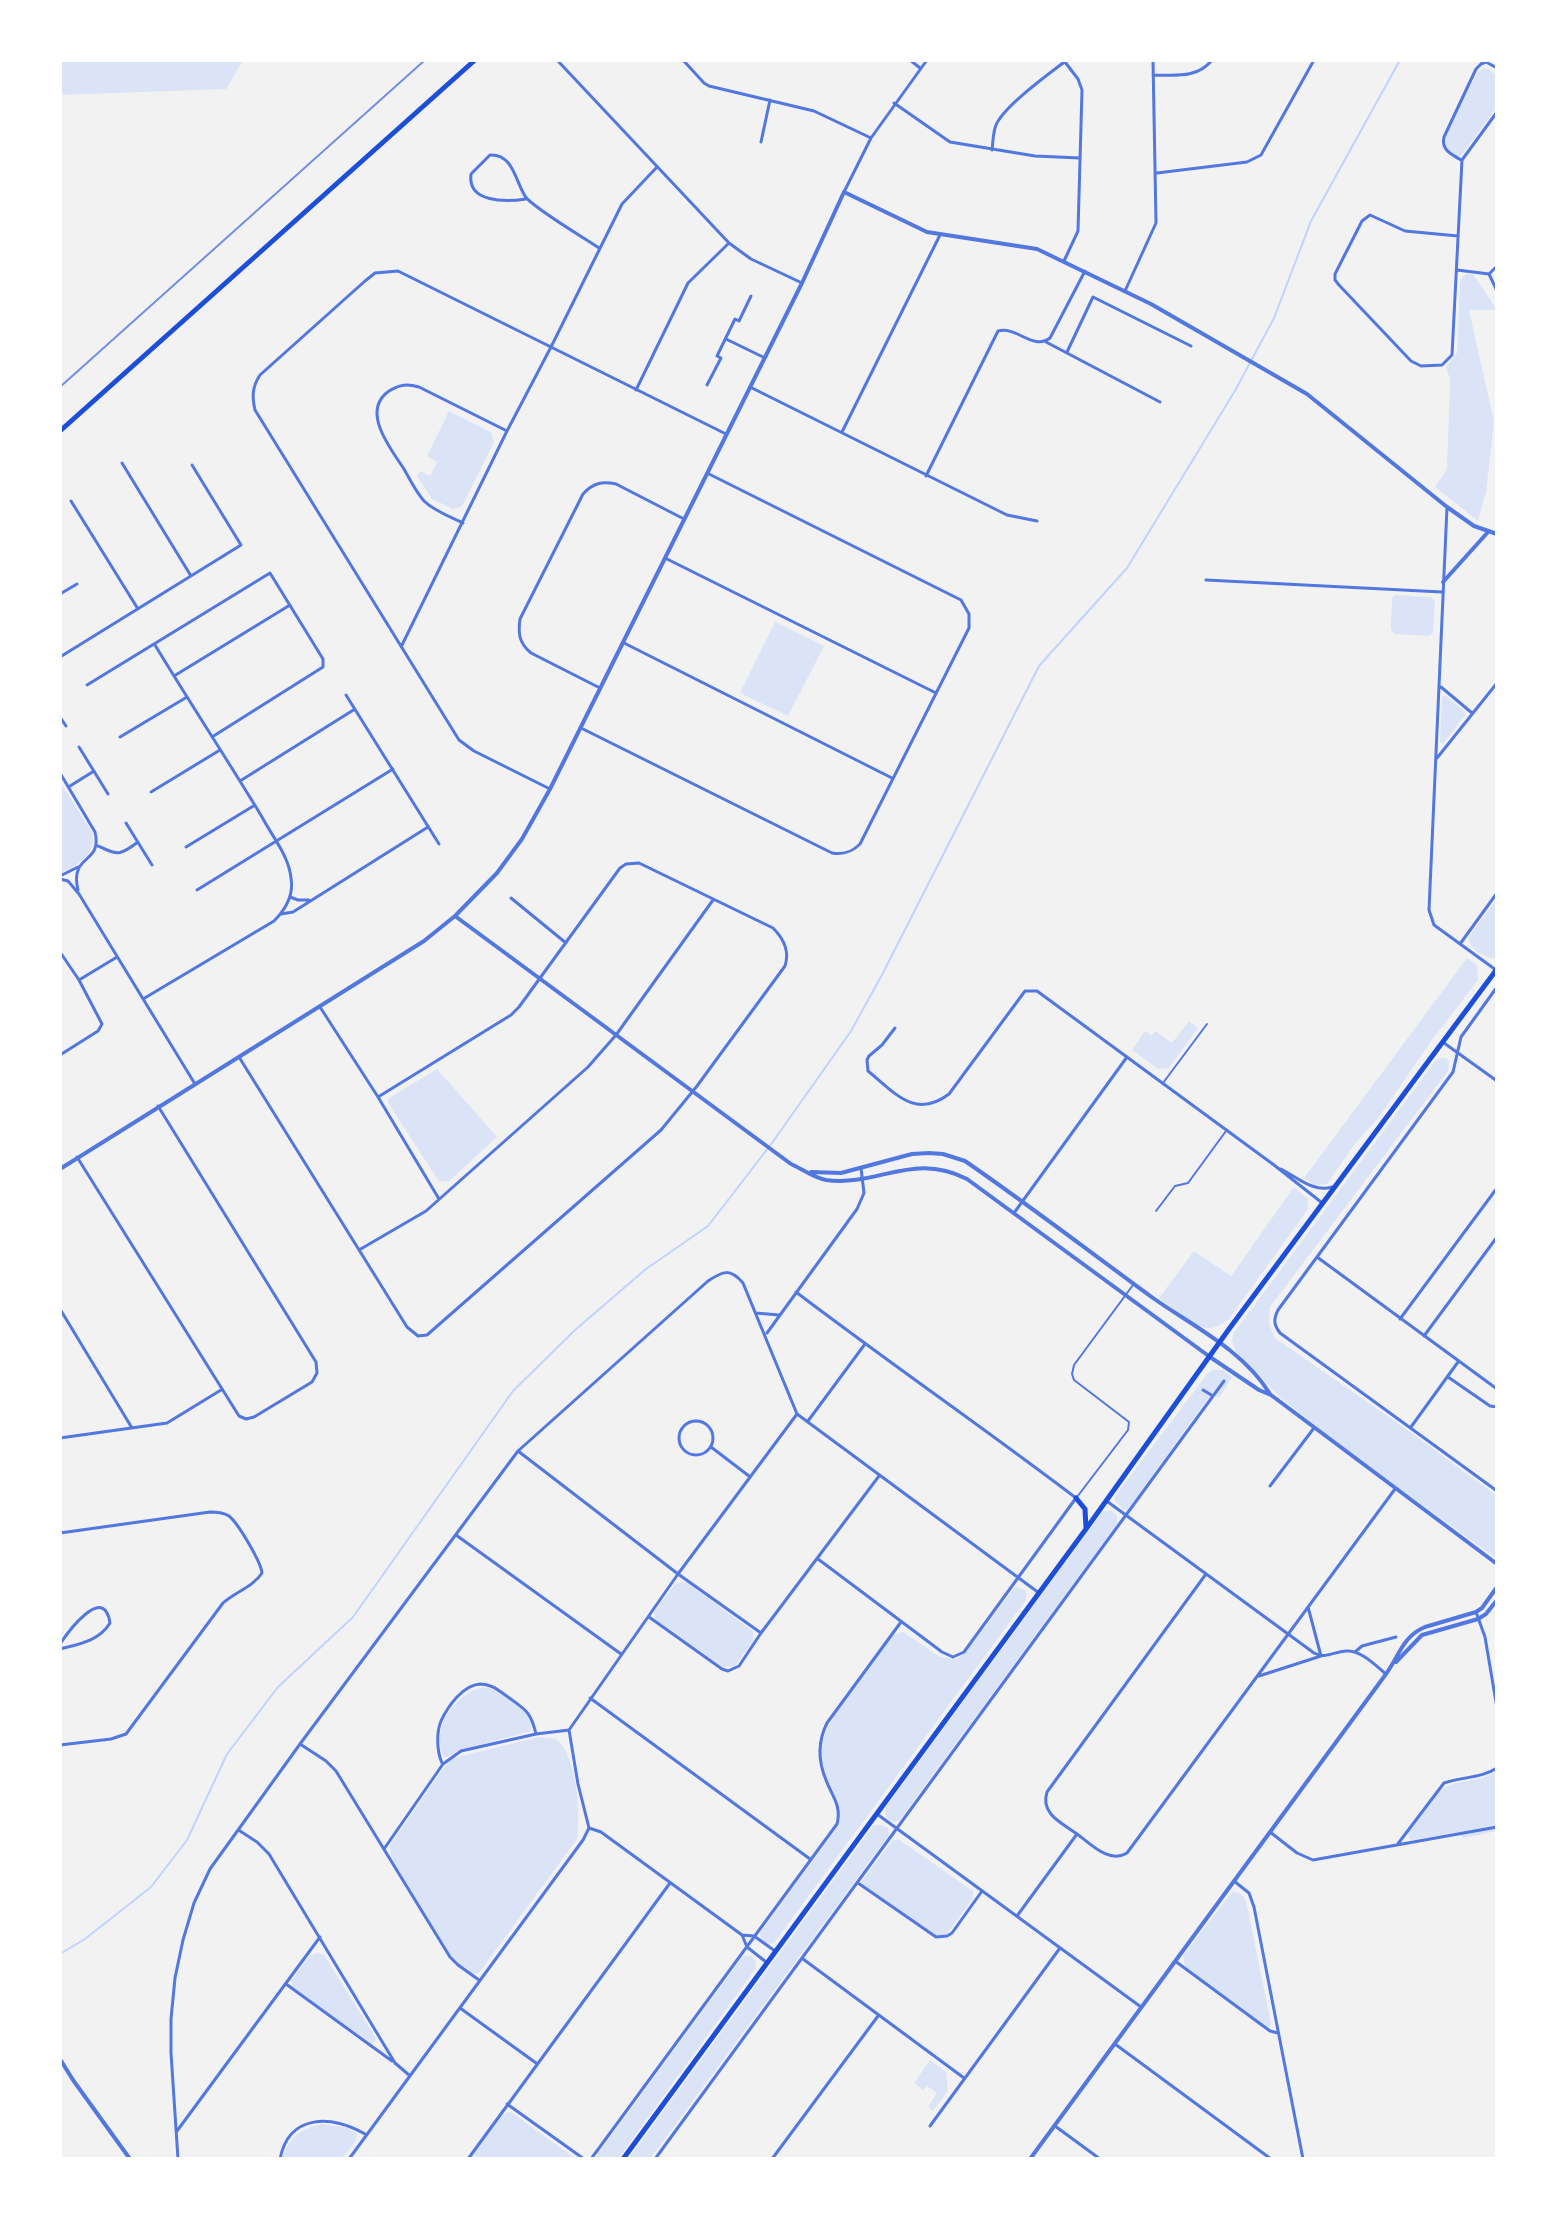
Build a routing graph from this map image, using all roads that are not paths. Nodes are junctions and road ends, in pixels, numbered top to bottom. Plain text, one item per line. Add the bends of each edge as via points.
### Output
1 (475, 60) edge
2 (557, 60) edge
3 (683, 60) edge
4 (910, 60) edge
5 (927, 60) edge
6 (1153, 60) edge
7 (1212, 60) edge
8 (1314, 60) edge
9 (1066, 61) edge
10 (920, 68) junction
11 (1497, 68) edge
12 (1153, 75) junction
13 (770, 100) junction
14 (894, 103) junction
15 (1497, 112) edge
16 (871, 138) junction
17 (761, 142) dead end
18 (992, 150) junction
19 (1080, 158) junction
20 (1462, 160) junction
21 (657, 167) junction
22 (1156, 174) junction
23 (844, 192) junction
24 (526, 199) junction
25 (940, 235) junction
26 (1458, 236) junction
27 (729, 243) junction
28 (599, 248) junction
29 (1064, 261) junction
30 (1497, 266) edge
31 (1457, 270) junction
32 (1085, 271) junction
33 (1489, 274) junction
34 (802, 283) junction
35 (1125, 291) junction
36 (1497, 291) edge
37 (751, 296) dead end
38 (726, 339) junction
39 (1046, 342) junction
40 (1191, 346) dead end
41 (551, 347) junction
42 (1067, 352) junction
43 (765, 358) junction
44 (707, 385) dead end
45 (750, 387) junction
46 (636, 390) junction
47 (1160, 402) dead end
48 (60, 431) edge
49 (507, 431) junction
50 (727, 434) junction
51 (841, 434) junction
52 (122, 463) dead end
53 (192, 465) dead end
54 (707, 473) junction
55 (926, 476) junction
56 (71, 501) dead end
57 (1447, 507) junction
58 (684, 519) junction
59 (1037, 521) dead end
60 (463, 523) junction
61 (1488, 532) junction
62 (1497, 534) edge
63 (665, 558) junction
64 (191, 576) junction
65 (1206, 580) dead end
66 (1443, 582) junction
67 (77, 584) dead end
68 (1442, 592) junction
69 (60, 594) edge
70 (291, 607) junction
71 (138, 609) junction
72 (623, 643) junction
73 (155, 645) junction
74 (402, 645) junction
75 (60, 657) edge
76 (174, 676) junction
77 (1497, 683) edge
78 (87, 685) dead end
79 (1439, 686) junction
80 (600, 688) junction
81 (936, 693) junction
82 (346, 695) dead end
83 (187, 697) junction
84 (355, 709) junction
85 (1472, 713) junction
86 (60, 717) edge
87 (66, 726) dead end
88 (580, 728) junction
89 (120, 737) dead end
90 (212, 737) junction
91 (79, 747) dead end
92 (220, 750) junction
93 (1435, 760) junction
94 (393, 769) junction
95 (94, 771) junction
96 (60, 773) edge
97 (892, 778) junction
98 (240, 781) junction
99 (68, 787) junction
100 (550, 789) junction
101 (151, 792) dead end
102 (108, 794) dead end
103 (255, 805) junction
104 (126, 823) dead end
105 (428, 827) junction
106 (138, 842) junction
107 (276, 842) junction
108 (439, 844) dead end
109 (96, 845) junction
110 (186, 847) dead end
111 (152, 865) dead end
112 (78, 867) junction
113 (60, 878) edge
114 (197, 890) dead end
115 (1497, 893) edge
116 (79, 894) junction
117 (290, 897) junction
118 (511, 898) dead end
119 (312, 900) junction
120 (713, 900) junction
121 (281, 914) junction
122 (455, 916) junction
123 (566, 943) junction
124 (1460, 944) junction
125 (60, 952) edge
126 (117, 957) junction
127 (1496, 969) edge
128 (540, 979) junction
129 (79, 980) junction
130 (1497, 987) edge
131 (143, 999) junction
132 (320, 1007) junction
133 (1207, 1024) dead end
134 (895, 1028) dead end
135 (616, 1035) junction
136 (1444, 1043) junction
137 (1458, 1053) junction
138 (60, 1055) edge
139 (239, 1057) junction
140 (1127, 1057) junction
141 (1497, 1081) edge
142 (1163, 1083) junction
143 (195, 1084) junction
144 (693, 1092) junction
145 (378, 1097) junction
146 (158, 1106) junction
147 (1227, 1130) junction
148 (77, 1157) junction
149 (1277, 1167) junction
150 (861, 1168) junction
151 (60, 1169) edge
152 (809, 1173) junction
153 (863, 1178) junction
154 (1336, 1185) junction
155 (1497, 1188) edge
156 (439, 1199) junction
157 (1022, 1202) junction
158 (1322, 1203) junction
159 (1156, 1211) dead end
160 (1014, 1213) junction
161 (1497, 1237) edge
162 (359, 1250) junction
163 (1317, 1257) junction
164 (1134, 1284) junction
165 (796, 1292) junction
166 (1126, 1295) junction
167 (60, 1309) edge
168 (756, 1313) junction
169 (779, 1315) junction
170 (1400, 1319) junction
171 (766, 1334) junction
172 (1424, 1336) junction
173 (1220, 1342) junction
174 (865, 1344) junction
175 (1210, 1357) junction
176 (1458, 1362) junction
177 (1448, 1377) junction
178 (1224, 1381) dead end
179 (1497, 1389) edge
180 (221, 1390) junction
181 (1203, 1390) dead end
182 (1271, 1395) junction
183 (1213, 1396) junction
184 (1497, 1407) edge
185 (797, 1414) junction
186 (806, 1423) junction
187 (1411, 1427) junction
188 (132, 1428) junction
189 (1314, 1428) junction
190 (60, 1438) edge
191 (710, 1447) junction
192 (518, 1451) junction
193 (749, 1476) junction
194 (879, 1476) junction
195 (1270, 1486) dead end
196 (1395, 1489) junction
197 (1497, 1491) edge
198 (1076, 1498) junction
199 (1107, 1501) junction
200 (1127, 1517) junction
201 (1086, 1529) junction
202 (60, 1533) edge
203 (455, 1534) junction
204 (818, 1559) junction
205 (1497, 1564) edge
206 (678, 1574) junction
207 (1206, 1574) junction
208 (1019, 1578) junction
209 (1497, 1587) edge
210 (1039, 1593) junction
211 (1497, 1600) edge
212 (1308, 1607) junction
213 (1476, 1612) junction
214 (648, 1616) junction
215 (1478, 1619) junction
216 (901, 1622) junction
217 (761, 1633) junction
218 (1288, 1634) junction
219 (1396, 1637) dead end
220 (60, 1646) edge
221 (1355, 1652) junction
222 (621, 1654) junction
223 (1321, 1656) junction
224 (1394, 1663) junction
225 (1386, 1674) junction
226 (1256, 1677) junction
227 (1496, 1694) edge
228 (590, 1698) junction
229 (1497, 1708) edge
230 (569, 1730) junction
231 (536, 1734) junction
232 (300, 1744) junction
233 (60, 1745) edge
234 (443, 1764) junction
235 (1497, 1768) edge
236 (877, 1814) junction
237 (1497, 1827) edge
238 (589, 1828) junction
239 (897, 1828) junction
240 (240, 1831) junction
241 (1270, 1832) junction
242 (1077, 1834) junction
243 (1397, 1845) junction
244 (384, 1849) junction
245 (810, 1859) junction
246 (1234, 1881) junction
247 (670, 1883) junction
248 (858, 1883) junction
249 (982, 1891) junction
250 (1017, 1916) junction
251 (742, 1935) junction
252 (754, 1936) junction
253 (320, 1937) junction
254 (747, 1947) junction
255 (1060, 1948) junction
256 (775, 1951) junction
257 (802, 1959) junction
258 (1175, 1961) junction
259 (767, 1962) junction
260 (479, 1980) junction
261 (286, 1984) junction
262 (1141, 2007) junction
263 (460, 2008) junction
264 (878, 2016) junction
265 (1278, 2033) junction
266 (1115, 2044) junction
267 (60, 2059) edge
268 (395, 2063) junction
269 (536, 2063) junction
270 (409, 2075) junction
271 (964, 2078) junction
272 (507, 2104) junction
273 (930, 2126) dead end
274 (1055, 2126) junction
275 (176, 2133) junction
276 (366, 2134) junction
277 (130, 2159) edge
278 (178, 2159) edge
279 (280, 2159) edge
280 (349, 2159) edge
281 (468, 2159) edge
282 (584, 2159) edge
283 (591, 2159) edge
284 (623, 2159) edge
285 (655, 2159) edge
286 (772, 2159) edge
287 (1030, 2159) edge
288 (1100, 2159) edge
289 (1271, 2159) edge
290 (1303, 2159) edge

1 - 48 main road
2 - 21 street
3 - 13 street via 709,86
4 - 10 street
5 - 10 street
6 - 12 street
7 - 12 street via 1196,73
8 - 22 street via 1261,155 1247,162
9 - 18 street via 1001,117
9 - 19 street via 1082,90
10 - 14 street
11 - 20 street via 1486,62 1476,69 1444,137 1447,151
12 - 22 street
13 - 16 street via 821,114
13 - 17 street
14 - 16 street
14 - 18 street via 950,142
15 - 20 street
16 - 23 street
18 - 19 street
19 - 29 street via 1078,231
20 - 26 street
21 - 27 street
21 - 28 street via 626,198
22 - 35 street via 1156,223
23 - 25 street
23 - 34 street
24 - 24 street via 502,201 477,194 471,174 490,155 499,155 510,165
24 - 28 street
25 - 29 street via 1037,249
25 - 51 street
26 - 31 street
26 - 31 street via 1405,231 1370,215 1362,221 1335,280 1411,361 1442,365 1454,348
27 - 34 street
27 - 46 street via 688,283
28 - 41 street
29 - 32 street
30 - 33 street
31 - 33 street
32 - 35 street
32 - 39 street
33 - 36 street
34 - 43 street
35 - 57 street via 1307,394
37 - 38 street
38 - 43 street
38 - 44 street
39 - 42 street
39 - 55 street via 998,331
40 - 42 street via 1093,297
41 - 46 street
41 - 49 street
41 - 74 street via 409,275 385,271 365,281 254,384 255,410
42 - 47 street
43 - 45 street
45 - 50 street
45 - 51 street
46 - 50 street
49 - 60 street
49 - 60 street via 409,384 392,388 380,403 381,434 420,496
50 - 54 street
51 - 55 street
52 - 64 street
53 - 64 street via 241,545
54 - 58 street
54 - 81 street via 961,600 969,628
55 - 59 street via 1007,515
56 - 71 street
57 - 61 street
57 - 66 street
58 - 63 street
58 - 80 street via 616,484 597,483 583,494 520,619 519,637 531,653
60 - 74 street
61 - 62 street
61 - 66 street
63 - 72 street
63 - 81 street
64 - 71 street
65 - 68 street
66 - 68 street
67 - 69 street
68 - 79 street
70 - 73 street via 270,573
70 - 76 street
70 - 90 street via 323,667
71 - 75 street
72 - 80 street
72 - 97 street
73 - 76 street
73 - 78 street
74 - 100 street via 459,740
76 - 83 street
77 - 85 street
79 - 85 street
79 - 93 street
80 - 88 street
81 - 97 street
82 - 84 street
83 - 89 street
83 - 90 street
84 - 94 street
84 - 98 street
85 - 93 street
86 - 87 street
88 - 97 street via 832,853 860,844
88 - 100 street
90 - 92 street
91 - 95 street
92 - 98 street
92 - 101 street
93 - 124 street via 1429,910 1434,925
94 - 105 street
94 - 107 street
95 - 99 street
95 - 102 street
96 - 99 street
98 - 103 street
99 - 109 street via 95,832
100 - 122 street via 510,856
103 - 107 street
103 - 110 street
104 - 106 street
105 - 108 street
105 - 119 street
106 - 109 street via 120,854
106 - 111 street
107 - 114 street
107 - 117 street via 292,879
109 - 112 street
112 - 113 street
112 - 116 street
113 - 116 street
115 - 124 street
116 - 126 street
117 - 119 street
117 - 121 street
118 - 123 street
119 - 121 street
120 - 123 street via 639,863 626,864
120 - 135 street
120 - 144 street via 773,928 788,958
121 - 131 street
122 - 128 street
122 - 132 street
123 - 128 street
124 - 127 street
125 - 129 street
126 - 129 street
126 - 131 street
127 - 136 main road
128 - 135 street
128 - 145 street via 505,1020
129 - 138 street via 101,1027
130 - 137 street via 1466,1029
131 - 143 street
132 - 139 street
132 - 145 street
133 - 142 lane
134 - 140 street via 869,1056 868,1071 906,1102 922,1105 949,1094 1025,991 1037,991
135 - 144 street
135 - 156 street via 580,1075
136 - 137 street
136 - 154 main road
137 - 141 street
137 - 163 street via 1453,1072
139 - 143 street
139 - 162 street
140 - 142 street
140 - 157 street
142 - 147 street
143 - 146 street
144 - 152 street
144 - 162 street via 650,1140 427,1335 418,1336 407,1327
145 - 156 street
146 - 148 street
146 - 180 street via 316,1362 312,1382 254,1417 239,1416
147 - 149 street
147 - 159 lane via 1188,1183 1175,1186
148 - 151 street
148 - 180 street
149 - 154 street via 1317,1188
149 - 158 street
150 - 152 street
150 - 153 street
150 - 157 street via 912,1154 943,1154 965,1161
152 - 153 street via 826,1180
153 - 160 street via 911,1168 954,1172
153 - 165 street via 857,1209
154 - 158 main road
155 - 170 street
156 - 162 street
157 - 160 street
157 - 164 street
158 - 173 main road
160 - 166 street
161 - 172 street
163 - 170 street
163 - 187 street via 1278,1310 1275,1326
164 - 166 lane
164 - 173 street
165 - 169 street
165 - 174 street
166 - 175 street
166 - 198 lane via 1072,1374 1129,1422 1128,1430
167 - 188 street
168 - 169 street
168 - 171 street
168 - 192 street via 736,1274 718,1274
169 - 171 street
170 - 172 street
171 - 185 street
172 - 176 street
173 - 175 main road
173 - 182 street
174 - 186 street
174 - 198 street
175 - 182 street
175 - 199 main road
176 - 177 street
176 - 179 street
177 - 184 street
177 - 187 street
178 - 183 street
180 - 188 street via 167,1423
181 - 183 street
182 - 189 street
183 - 200 street
185 - 186 street
185 - 193 street
186 - 194 street
187 - 197 street
188 - 190 street
189 - 195 street
189 - 196 street
191 - 191 street via 700,1454 687,1451 680,1441 683,1428 704,1422 713,1433
191 - 193 street
192 - 203 street
192 - 206 street
193 - 206 street
194 - 204 street
194 - 208 street
196 - 205 street
196 - 212 street
198 - 201 main road via 1085,1509
198 - 208 street
199 - 200 street
199 - 201 main road
200 - 207 street
200 - 239 street
201 - 210 main road
202 - 233 street via 222,1513 244,1537 262,1573 223,1603 126,1734
203 - 222 street
203 - 232 street
204 - 216 street
204 - 217 street
206 - 214 street
206 - 217 street
207 - 218 street
207 - 242 street via 1047,1792 1049,1813
208 - 210 street
208 - 216 street via 964,1652 953,1657
209 - 213 street
210 - 236 main road
211 - 215 street
212 - 218 street
212 - 223 street
213 - 215 street
213 - 224 street via 1417,1630
214 - 217 street via 728,1671 739,1666
214 - 222 street
215 - 224 street via 1422,1635
215 - 227 street
216 - 245 street via 821,1736 822,1770 840,1813
218 - 223 street
218 - 226 street
219 - 221 street
220 - 220 street via 80,1617 99,1609 109,1615 106,1631 95,1638
221 - 223 street
221 - 225 street
222 - 228 street
223 - 226 street
224 - 225 street
225 - 241 street
226 - 242 street via 1123,1857 1112,1858
227 - 229 street
228 - 230 street
228 - 245 street
230 - 231 street
230 - 238 street
231 - 234 street via 461,1751
231 - 234 street via 528,1711 493,1686 471,1686 442,1720
232 - 240 street
232 - 244 street via 332,1765
234 - 244 street
235 - 243 street via 1444,1783
236 - 239 street
236 - 256 main road
237 - 243 street
238 - 247 street
238 - 260 street
239 - 248 street
239 - 249 street
240 - 253 street via 269,1854
240 - 275 street via 210,1869 179,1957 171,2030
241 - 243 street via 1313,1860
241 - 246 street
242 - 250 street
244 - 260 street via 450,1957
245 - 252 street
246 - 258 street
246 - 265 street via 1252,1900
247 - 251 street
247 - 269 street
248 - 249 street via 936,1937 952,1933
248 - 257 street
249 - 250 street
250 - 255 street
251 - 252 street
251 - 254 street
252 - 254 street
252 - 256 street
253 - 261 street
253 - 268 street
254 - 259 street
254 - 283 street
255 - 262 street
255 - 271 street
256 - 259 main road
257 - 264 street
257 - 285 street
258 - 262 street
258 - 265 street
259 - 284 main road
260 - 263 street
261 - 268 street
261 - 275 street
262 - 266 street
263 - 269 street
263 - 270 street
264 - 271 street
264 - 286 street
265 - 290 street
266 - 274 street
266 - 289 street
267 - 277 street
268 - 270 street
269 - 272 street
270 - 276 street
271 - 273 street
272 - 281 street
272 - 282 street
274 - 287 street
274 - 288 street
275 - 278 street
276 - 279 street via 336,2121 307,2124 286,2141
276 - 280 street

